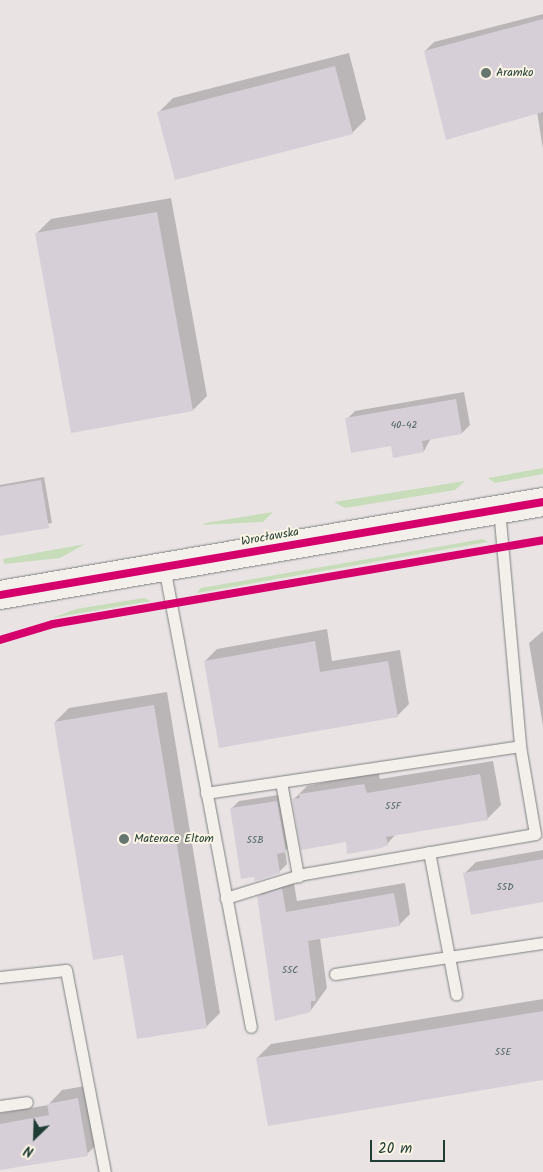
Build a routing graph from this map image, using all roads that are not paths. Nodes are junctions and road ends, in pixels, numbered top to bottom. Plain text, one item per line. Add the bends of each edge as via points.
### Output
1 (543, 502) edge
2 (499, 509) junction
3 (164, 567) junction
4 (0, 595) edge
5 (520, 746) junction
6 (281, 782) junction
7 (206, 793) junction
8 (539, 833) edge
9 (429, 852) junction
10 (298, 876) junction
11 (226, 898) junction
12 (543, 943) edge
13 (448, 958) junction
14 (335, 974) dead end
15 (0, 977) edge
16 (456, 994) dead end
17 (251, 1027) dead end
18 (27, 1102) dead end
19 (0, 1106) edge
20 (105, 1172) edge

1 - 2 street, Wrocławska
2 - 3 street, Wrocławska
2 - 5 lane
3 - 4 street, Wrocławska
3 - 7 lane
5 - 6 lane
5 - 8 lane
6 - 7 lane
6 - 10 lane
7 - 11 lane
8 - 9 lane
9 - 10 lane
9 - 13 lane
10 - 11 lane
11 - 17 lane
12 - 13 lane
13 - 14 lane
13 - 16 lane
15 - 20 lane via 66,970
18 - 19 lane

